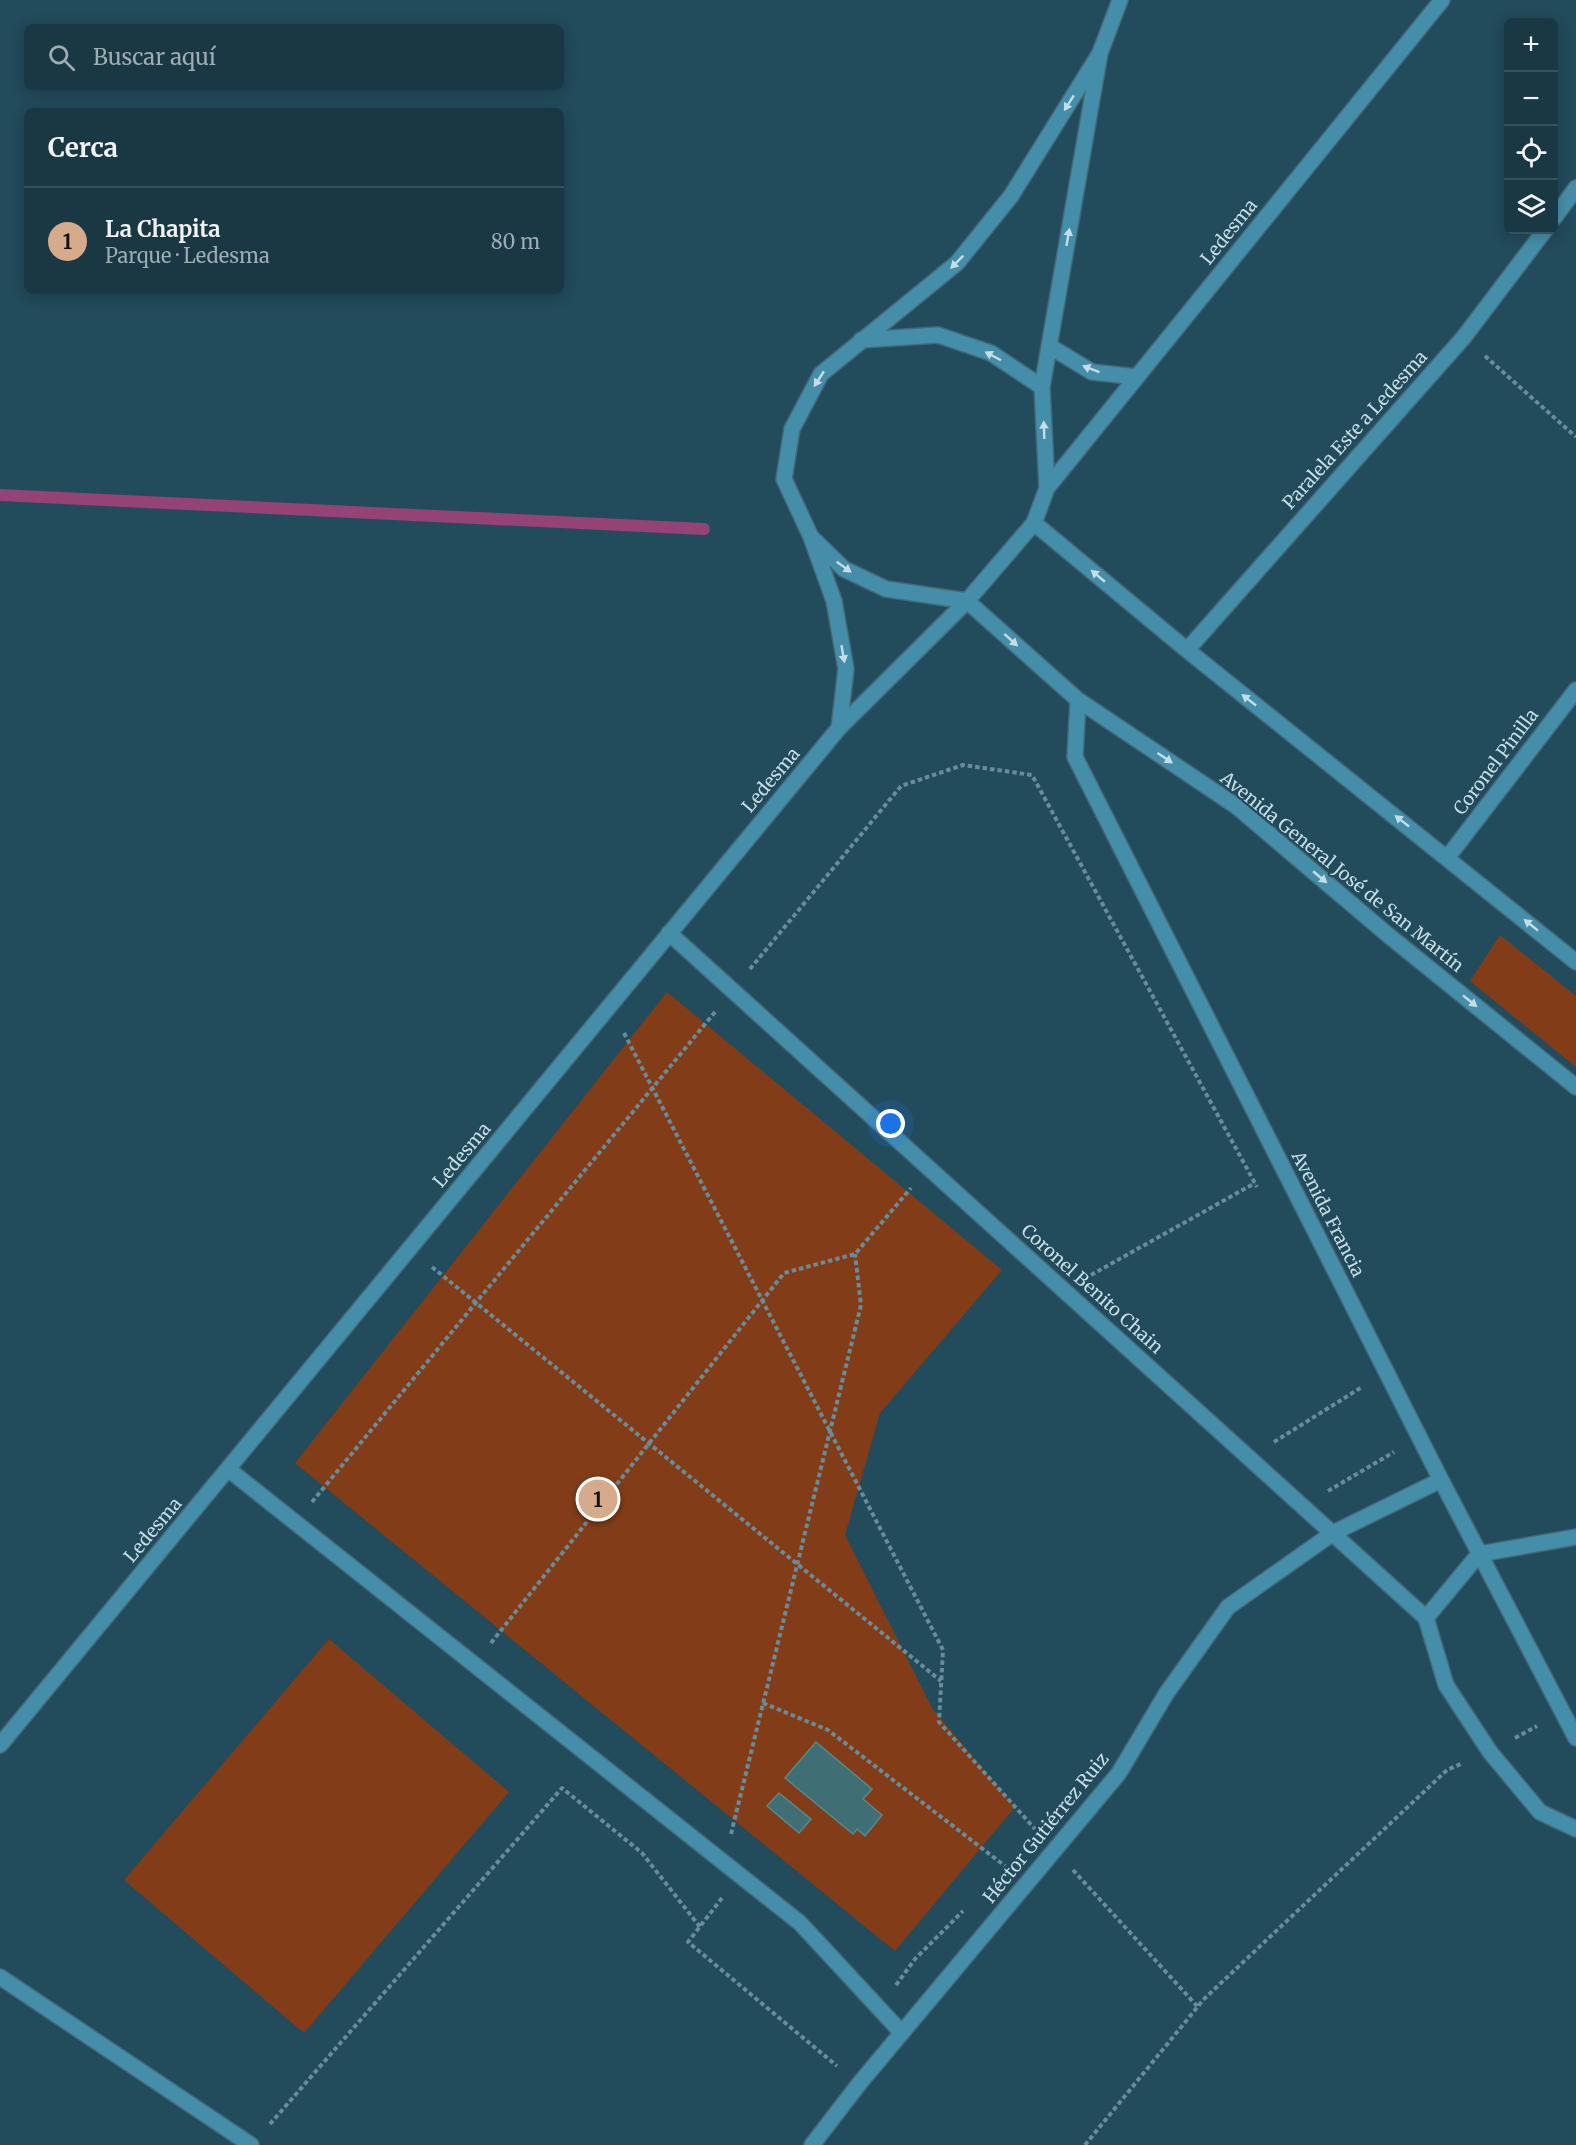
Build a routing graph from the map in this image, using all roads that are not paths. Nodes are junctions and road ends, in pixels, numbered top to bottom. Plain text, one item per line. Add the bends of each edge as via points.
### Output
1 (1120, 0) edge
2 (1442, 0) edge
3 (1100, 53) junction
4 (1576, 188) edge
5 (1558, 213) edge
6 (1542, 234) edge
7 (861, 340) junction
8 (1049, 346) junction
9 (1137, 377) junction
10 (1042, 387) junction
11 (1047, 488) junction
12 (1034, 523) junction
13 (811, 537) junction
14 (967, 601) junction
15 (1186, 650) junction
16 (1576, 690) edge
17 (1078, 700) junction
18 (839, 728) junction
19 (1447, 858) junction
20 (669, 933) junction
21 (1576, 962) edge
22 (1576, 1087) edge
23 (228, 1469) junction
24 (1441, 1480) junction
25 (1333, 1533) junction
26 (1576, 1537) edge
27 (1479, 1554) junction
28 (1426, 1618) junction
29 (1576, 1738) edge
30 (0, 1745) edge
31 (1576, 1829) edge
32 (0, 1977) edge
33 (902, 2033) junction
34 (251, 2145) edge
35 (813, 2145) edge

1 - 3 street
2 - 9 street, Ledesma
3 -> 7 street via 1011,196 957,263
8 -> 3 street
4 - 5 street
6 - 15 street, Paralela Este a Ledesma via 1464,338
10 -> 7 street via 991,353 938,335
7 -> 13 street via 821,374 792,429 784,479
9 -> 8 street via 1092,372
8 - 10 street
9 - 11 street, Ledesma
11 -> 10 street
11 - 12 street
12 - 14 street, Ledesma
15 -> 12 street
13 -> 14 street via 844,569 886,589
13 -> 18 street via 834,602 846,669
14 -> 17 street, Avenida General José de San Martín
14 - 18 street, Ledesma
19 -> 15 street
16 - 19 street, Coronel Pinilla
17 -> 22 street, Avenida General José de San Martín via 1236,806
17 - 24 street, Avenida Francia via 1075,757
18 - 20 street, Ledesma
21 -> 19 street
20 - 23 street, Ledesma
20 - 25 street, Coronel Benito Chain
23 - 30 street, Ledesma
23 - 33 street via 800,1923
24 - 25 street, Héctor Gutiérrez Ruiz
24 - 27 street, Avenida Francia
25 - 28 street, Coronel Benito Chain
25 - 33 street, Héctor Gutiérrez Ruiz via 1228,1607 1166,1694 1119,1773
26 - 27 street
27 - 28 street
27 - 29 street, Avenida Francia
28 - 31 street via 1446,1685 1490,1752 1540,1812
32 - 34 street
33 - 35 street, Héctor Gutiérrez Ruiz

